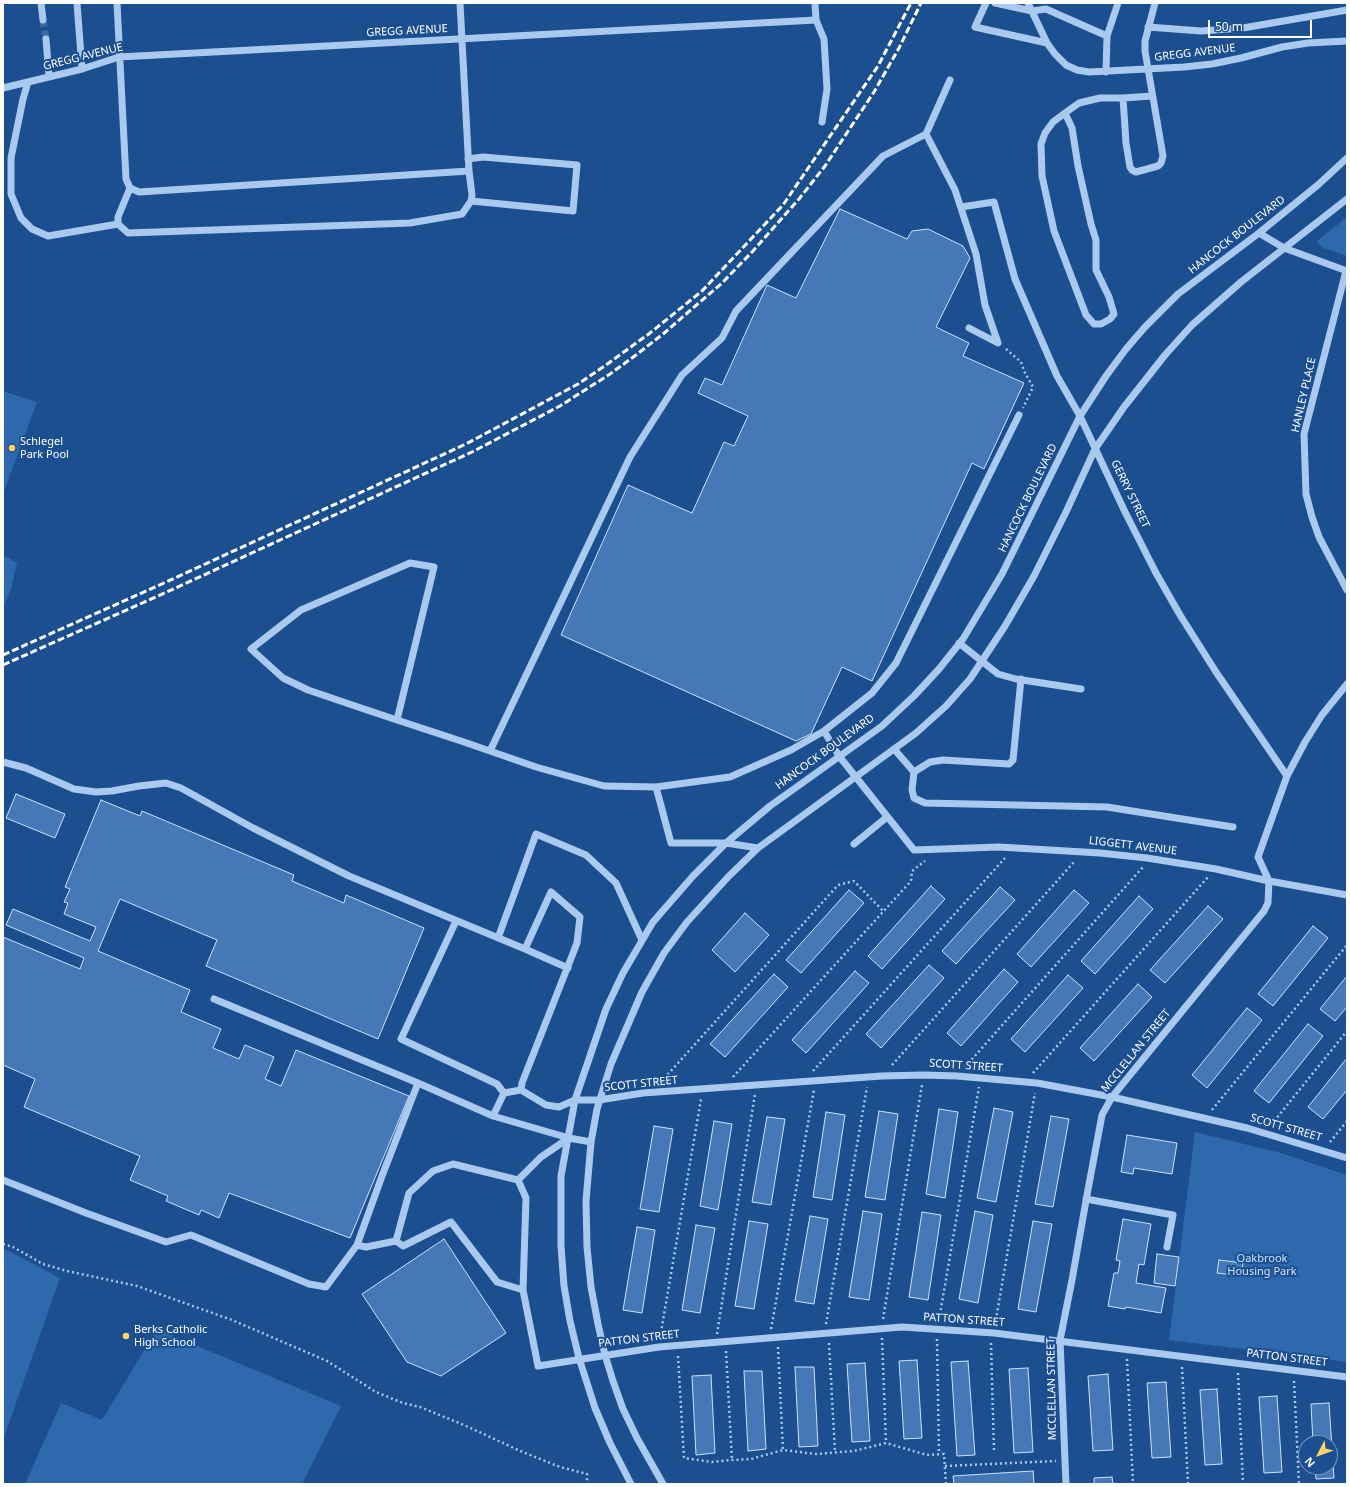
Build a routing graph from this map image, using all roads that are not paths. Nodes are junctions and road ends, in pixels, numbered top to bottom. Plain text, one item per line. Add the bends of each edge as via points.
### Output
1 (41, 3) edge
2 (77, 3) edge
3 (117, 3) edge
4 (460, 3) edge
5 (815, 3) edge
6 (986, 3) edge
7 (995, 3) edge
8 (1028, 3) edge
9 (1117, 3) edge
10 (1154, 3) edge
11 (1347, 10) edge
12 (1032, 12) junction
13 (43, 20) tunnel mouth
14 (816, 20) junction
15 (1148, 27) junction
16 (1107, 36) junction
17 (46, 39) tunnel mouth
18 (462, 39) junction
19 (1347, 41) edge
20 (1047, 43) junction
21 (120, 57) junction
22 (82, 68) junction
23 (1148, 69) junction
24 (1106, 72) junction
25 (49, 76) junction
26 (950, 80) dead end
27 (28, 82) junction
28 (3, 88) edge
29 (1152, 96) junction
30 (1123, 98) junction
31 (1065, 113) junction
32 (822, 122) dead end
33 (926, 134) junction
34 (468, 156) junction
35 (1347, 158) edge
36 (469, 171) junction
37 (130, 188) junction
38 (1347, 199) edge
39 (471, 201) junction
40 (960, 207) junction
41 (118, 224) junction
42 (1259, 233) junction
43 (1284, 248) junction
44 (1347, 271) edge
45 (969, 328) dead end
46 (1019, 415) road end
47 (1080, 416) junction
48 (1095, 449) junction
49 (1347, 590) edge
50 (959, 644) junction
51 (982, 661) junction
52 (1021, 679) junction
53 (1347, 684) edge
54 (1081, 689) dead end
55 (397, 720) junction
56 (824, 731) junction
57 (894, 749) junction
58 (490, 751) junction
59 (839, 756) junction
60 (3, 762) edge
61 (914, 772) junction
62 (1287, 776) junction
63 (856, 777) junction
64 (656, 787) junction
65 (887, 817) junction
66 (1233, 827) dead end
67 (726, 843) junction
68 (854, 844) dead end
69 (758, 848) junction
70 (1269, 881) junction
71 (1347, 895) edge
72 (456, 921) junction
73 (498, 938) junction
74 (642, 940) junction
75 (525, 949) junction
76 (568, 968) junction
77 (214, 999) dead end
78 (418, 1084) junction
79 (521, 1086) junction
80 (504, 1093) junction
81 (1112, 1097) junction
82 (576, 1100) junction
83 (599, 1100) junction
84 (493, 1116) junction
85 (569, 1138) junction
86 (591, 1142) junction
87 (1347, 1158) edge
88 (3, 1180) edge
89 (518, 1180) junction
90 (1086, 1199) junction
91 (396, 1242) junction
92 (357, 1245) junction
93 (1167, 1247) dead end
94 (523, 1290) junction
95 (1060, 1340) junction
96 (605, 1355) junction
97 (579, 1358) junction
98 (1347, 1377) edge
99 (631, 1484) edge
100 (663, 1484) edge
101 (1066, 1484) edge

1 - 13 street
2 - 22 street
3 - 21 street
4 - 18 street
5 - 14 street
6 - 20 street via 975,27
7 - 12 street
8 - 12 street, GREGG AVENUE
9 - 16 street
10 - 15 street
11 - 15 street via 1243,28 1201,31
12 - 16 street via 1046,10
12 - 20 street, GREGG AVENUE
14 - 18 street, GREGG AVENUE
14 - 32 street via 824,39 827,89
15 - 23 street via 1145,51
16 - 24 street
17 - 25 street
18 - 21 street, GREGG AVENUE
18 - 34 street
19 - 23 street, GREGG AVENUE via 1282,47 1212,64
20 - 24 street, GREGG AVENUE via 1066,65 1077,70
21 - 22 street, GREGG AVENUE
21 - 37 street via 126,179
22 - 25 street, GREGG AVENUE
23 - 24 street, GREGG AVENUE
23 - 29 street
25 - 27 street, GREGG AVENUE
26 - 33 street
27 - 28 street, GREGG AVENUE
27 - 41 street via 11,158 11,194 21,218 32,229 48,236
29 - 30 street
29 - 30 street via 1161,163 1136,172 1130,167
30 - 31 street via 1100,98 1079,103
31 - 31 street via 1072,128 1078,166 1096,240 1096,270 1114,314 1101,324 1094,324 1086,315 1054,231 1042,176 1042,144 1045,133 1053,122
33 - 40 street via 955,190
33 - 58 street via 883,156 736,311 722,338 682,375 630,457
34 - 36 street
34 - 39 street via 577,165 572,211
35 - 42 street, HANCOCK BOULEVARD
36 - 37 street via 139,192
36 - 39 street
37 - 41 street via 118,217
38 - 43 street
39 - 41 street via 462,214 410,223 128,234
40 - 45 street via 976,254 985,305 998,343
40 - 47 street, GERRY STREET via 994,202 1015,279 1057,376
42 - 43 street
42 - 47 street, HANCOCK BOULEVARD via 1178,294 1145,327 1110,371
43 - 44 street
43 - 48 street via 1192,325 1124,407
44 - 49 street, HANLEY PLACE via 1304,434 1306,494 1312,517 1319,537
46 - 56 street via 896,663 872,693
47 - 48 street, GERRY STREET
47 - 50 street, HANCOCK BOULEVARD via 1002,574
48 - 51 street via 1034,576
48 - 62 street, GERRY STREET via 1125,512 1180,615
50 - 51 street
50 - 59 street, HANCOCK BOULEVARD via 914,696 882,726
51 - 52 street via 998,674
51 - 57 street via 946,706
52 - 54 street
52 - 61 street via 1013,760 1009,764 943,760 930,762
53 - 62 street, MCCLELLAN STREET via 1304,742
55 - 55 street via 308,690 283,678 251,649 301,610 410,563 434,567
55 - 58 street
56 - 59 street
56 - 64 street via 792,750 730,777
57 - 61 street
57 - 63 street
58 - 64 street via 604,786
59 - 63 street
59 - 67 street, HANCOCK BOULEVARD via 770,806
60 - 72 street via 26,768 74,789 112,791 166,783 181,788 253,828 350,876
61 - 66 street via 914,798 926,803 1107,808
62 - 70 street, MCCLELLAN STREET via 1258,857
63 - 65 street
63 - 69 street
64 - 67 street via 671,843
65 - 68 street
65 - 70 street, LIGGETT AVENUE via 914,850 999,847 1083,852 1151,858
67 - 69 street
67 - 74 street, HANCOCK BOULEVARD via 669,903
69 - 83 street via 687,922 664,953 625,1029
70 - 71 street, LIGGETT AVENUE
70 - 81 street, MCCLELLAN STREET via 1268,903 1264,912
72 - 73 street
72 - 80 street via 401,1039 497,1084
73 - 74 street via 536,834 586,855 616,883
73 - 75 street
74 - 82 street, HANCOCK BOULEVARD via 606,1009
75 - 76 street
75 - 76 street via 551,892 580,917 577,943
76 - 79 street
77 - 78 street
78 - 84 street
78 - 92 street
79 - 80 street
79 - 82 street, SCOTT STREET via 546,1105 560,1107
80 - 84 street
81 - 83 street, SCOTT STREET via 1026,1081 924,1075 702,1089
81 - 87 street, SCOTT STREET via 1264,1133
81 - 90 street, MCCLELLAN STREET via 1102,1115
82 - 83 street, SCOTT STREET
82 - 85 street, HANCOCK BOULEVARD
83 - 86 street
84 - 85 street
85 - 86 street
85 - 89 street via 541,1157
85 - 97 street, HANCOCK BOULEVARD via 561,1176 561,1246 564,1286
86 - 96 street via 586,1201 587,1247
88 - 92 street via 166,1242 191,1235 309,1284 326,1287
89 - 91 street via 453,1164 433,1171 409,1193
89 - 94 street via 526,1198
90 - 93 street via 1173,1215
90 - 95 street, MCCLELLAN STREET
91 - 92 street
91 - 94 street via 403,1246 451,1222 497,1282
94 - 97 street, PATTON STREET via 538,1366
95 - 96 street, PATTON STREET via 902,1327 677,1345
95 - 98 street, PATTON STREET
95 - 101 street, MCCLELLAN STREET
96 - 97 street, PATTON STREET
96 - 100 street via 623,1409
97 - 99 street, HANCOCK BOULEVARD via 595,1408

